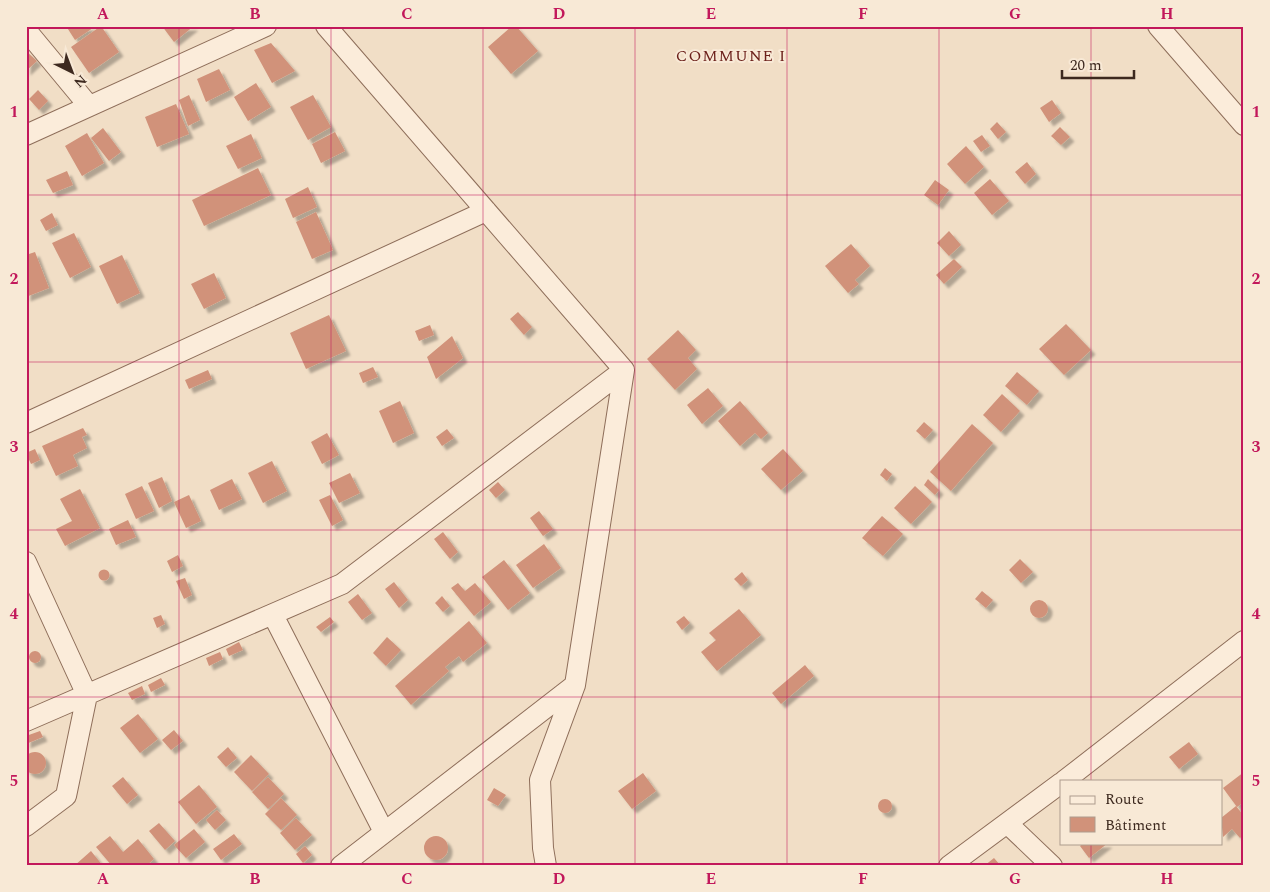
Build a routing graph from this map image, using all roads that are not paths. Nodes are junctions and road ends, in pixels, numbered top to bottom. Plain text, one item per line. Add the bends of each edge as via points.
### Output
1 (266, 26) edge
2 (326, 26) edge
3 (1158, 26) edge
4 (26, 30) edge
5 (89, 106) junction
6 (1244, 125) edge
7 (26, 135) edge
8 (486, 211) junction
9 (624, 370) junction
10 (26, 423) edge
11 (26, 562) edge
12 (273, 615) junction
13 (1244, 641) edge
14 (575, 685) junction
15 (88, 695) junction
16 (26, 721) edge
17 (1066, 780) edge
18 (1060, 784) edge
19 (1008, 824) junction
20 (26, 826) edge
21 (384, 832) junction
22 (341, 866) edge
23 (546, 866) edge
24 (949, 866) edge
25 (1052, 866) edge

1 - 5 street
2 - 8 street
3 - 6 street
4 - 5 street
5 - 7 street
8 - 9 street
8 - 10 street
9 - 12 street via 342,584
9 - 14 street
11 - 15 street
12 - 15 street
12 - 21 street
13 - 17 street
14 - 21 street
14 - 23 street via 540,780
15 - 16 street
15 - 20 street via 66,796
18 - 19 street
19 - 24 street
19 - 25 street
21 - 22 street

